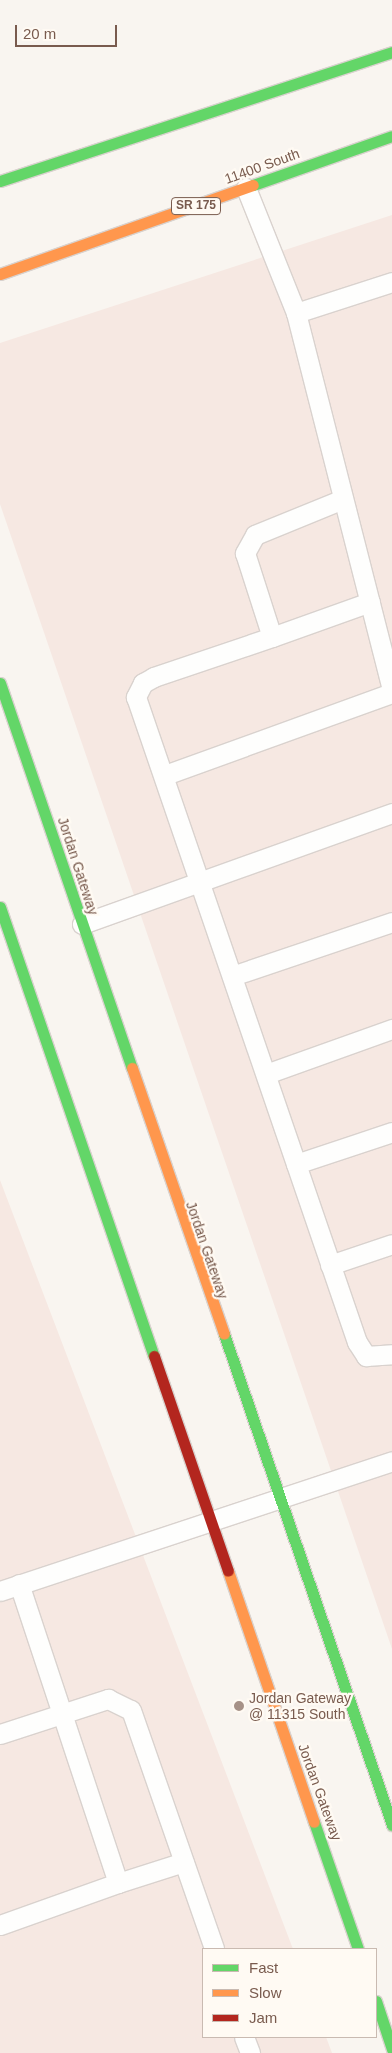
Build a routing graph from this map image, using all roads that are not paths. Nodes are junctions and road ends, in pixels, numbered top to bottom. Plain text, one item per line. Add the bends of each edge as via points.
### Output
1 (392, 52) edge
2 (392, 136) edge
3 (0, 182) edge
4 (246, 188) junction
5 (0, 274) edge
6 (392, 282) edge
7 (296, 313) junction
8 (343, 500) junction
9 (370, 602) junction
10 (272, 637) junction
11 (0, 683) edge
12 (392, 692) edge
13 (165, 775) junction
14 (392, 813) edge
15 (201, 882) junction
16 (0, 907) edge
17 (392, 922) edge
18 (82, 924) junction
19 (232, 976) junction
20 (392, 1029) edge
21 (266, 1074) junction
22 (392, 1132) edge
23 (296, 1164) junction
24 (392, 1244) edge
25 (330, 1265) junction
26 (392, 1354) edge
27 (392, 1461) edge
28 (278, 1500) junction
29 (208, 1521) junction
30 (19, 1584) junction
31 (0, 1591) edge
32 (61, 1713) junction
33 (0, 1734) edge
34 (392, 1825) edge
35 (184, 1862) junction
36 (118, 1883) junction
37 (0, 1925) edge
38 (214, 1948) edge
39 (358, 1948) edge
40 (377, 2003) edge
41 (244, 2038) edge
42 (392, 2049) edge
43 (250, 2053) edge

1 - 3 main road
2 - 4 main road, 11400 South / SR 175
4 - 5 main road, 11400 South / SR 175
4 - 7 lane
6 - 7 lane
7 - 8 lane
8 - 9 lane
8 - 10 lane via 255,535 245,553
9 - 10 lane
9 - 12 lane
10 - 13 lane via 143,683 136,697
11 - 18 main road, Jordan Gateway
12 - 13 lane
13 - 15 lane
14 - 15 lane
15 - 18 lane
15 - 19 lane
16 - 29 main road, Jordan Gateway
17 - 19 lane
18 - 28 main road, Jordan Gateway
19 - 21 lane
20 - 21 lane
21 - 23 lane
22 - 23 lane
23 - 25 lane
24 - 25 lane
25 - 26 lane via 357,1342 366,1356
27 - 28 lane
28 - 29 lane
28 - 34 main road, Jordan Gateway
29 - 30 lane
29 - 39 main road, Jordan Gateway
30 - 31 lane
30 - 32 lane
32 - 33 lane
32 - 35 lane via 108,1699 131,1710
32 - 36 lane
35 - 36 lane
35 - 38 lane
36 - 37 lane
40 - 42 main road
41 - 43 lane

